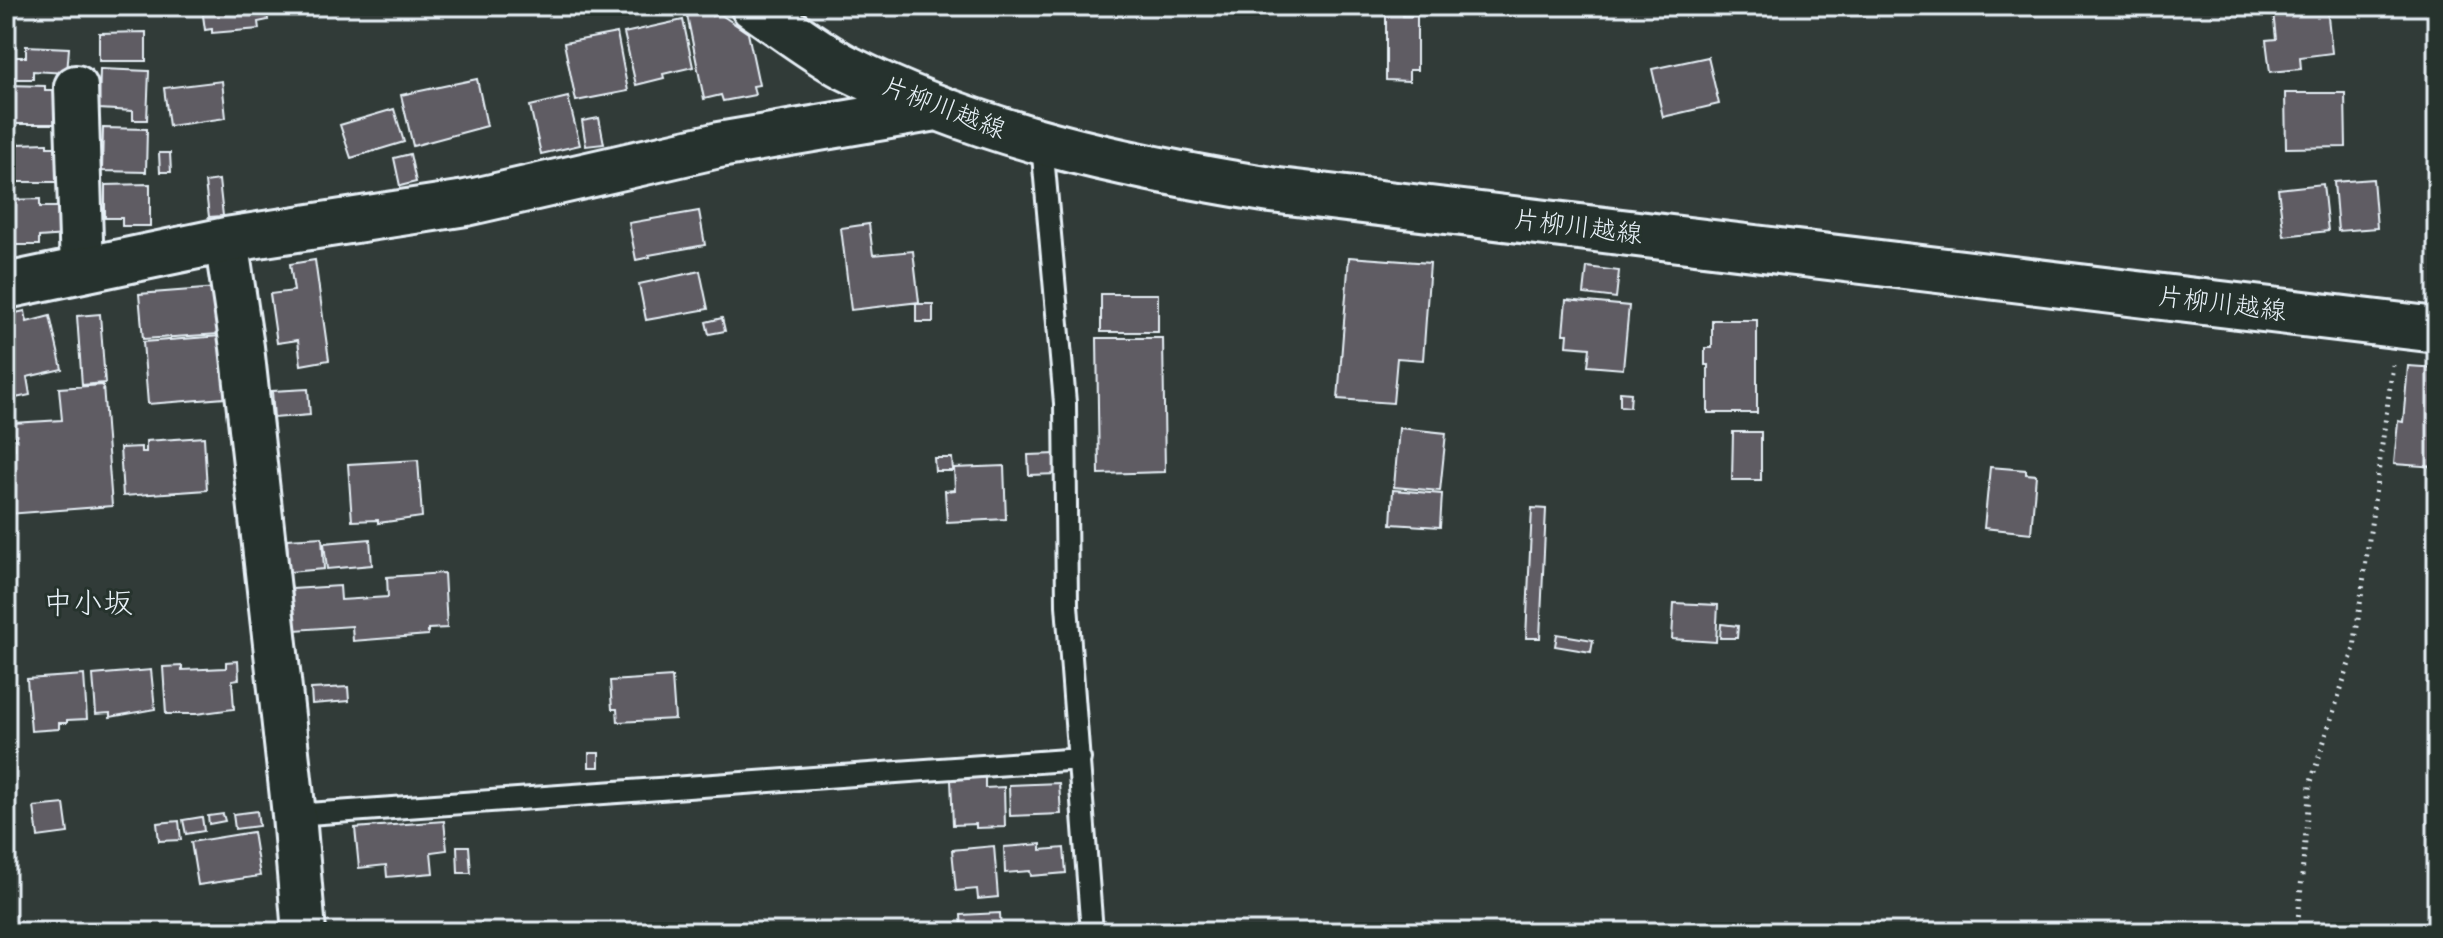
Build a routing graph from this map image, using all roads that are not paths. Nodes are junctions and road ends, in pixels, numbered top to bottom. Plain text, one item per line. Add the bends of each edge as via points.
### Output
1 (753, 6) edge
2 (76, 87) dead end
3 (936, 108) junction
4 (1042, 144) junction
5 (226, 240) junction
6 (82, 270) junction
7 (6, 286) edge
8 (2418, 327) edge
9 (1080, 759) junction
10 (294, 815) junction
11 (304, 932) edge
12 (1092, 932) edge

1 - 3 main road, 片柳川越線 via 842,65
2 - 6 street
3 - 4 main road, 片柳川越線
3 - 5 main road via 719,145 466,203
4 - 8 main road, 片柳川越線 via 1158,172 1271,190
4 - 9 lane via 1065,403 1067,605
5 - 6 main road
5 - 10 street
6 - 7 main road
9 - 10 lane
9 - 12 lane
10 - 11 street

